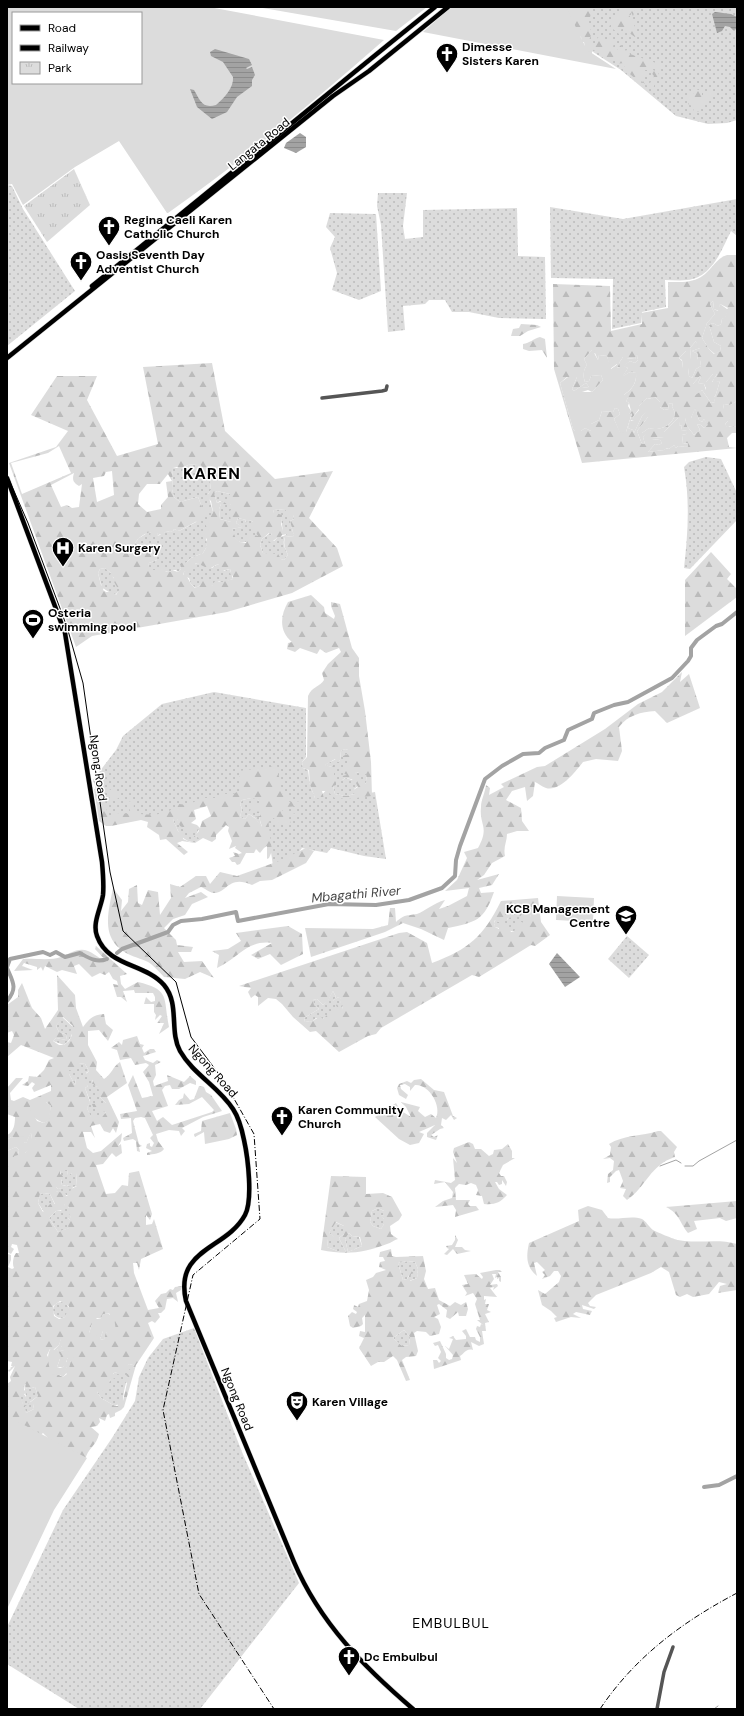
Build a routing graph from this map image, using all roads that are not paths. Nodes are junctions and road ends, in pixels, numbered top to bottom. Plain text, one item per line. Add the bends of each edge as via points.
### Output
1 (435, 7) edge
2 (448, 7) edge
3 (368, 60) junction
4 (373, 67) junction
5 (287, 126) junction
6 (291, 131) junction
7 (81, 297) junction
8 (7, 358) edge
9 (387, 386) dead end
10 (322, 398) dead end
11 (7, 478) edge
12 (673, 1647) dead end
13 (413, 1709) edge
14 (657, 1709) edge

1 - 3 main road, Langata Road
2 - 4 main road, Langata Road
3 - 4 main road via 369,65
3 - 5 main road, Langata Road
4 - 6 main road, Langata Road
5 - 6 main road
5 - 7 main road, Langata Road
6 - 7 main road, Langata Road
7 - 8 main road, Langata Road
9 - 10 street via 386,390 382,391
11 - 13 main road, Ngong Road via 65,632 102,862 103,892 96,922 97,937 110,955 157,978 165,986 172,1000 180,1051 230,1104 245,1142 248,1208 236,1227 192,1263 184,1282 186,1301 294,1562 310,1594 326,1620 357,1658
12 - 14 street via 664,1672

